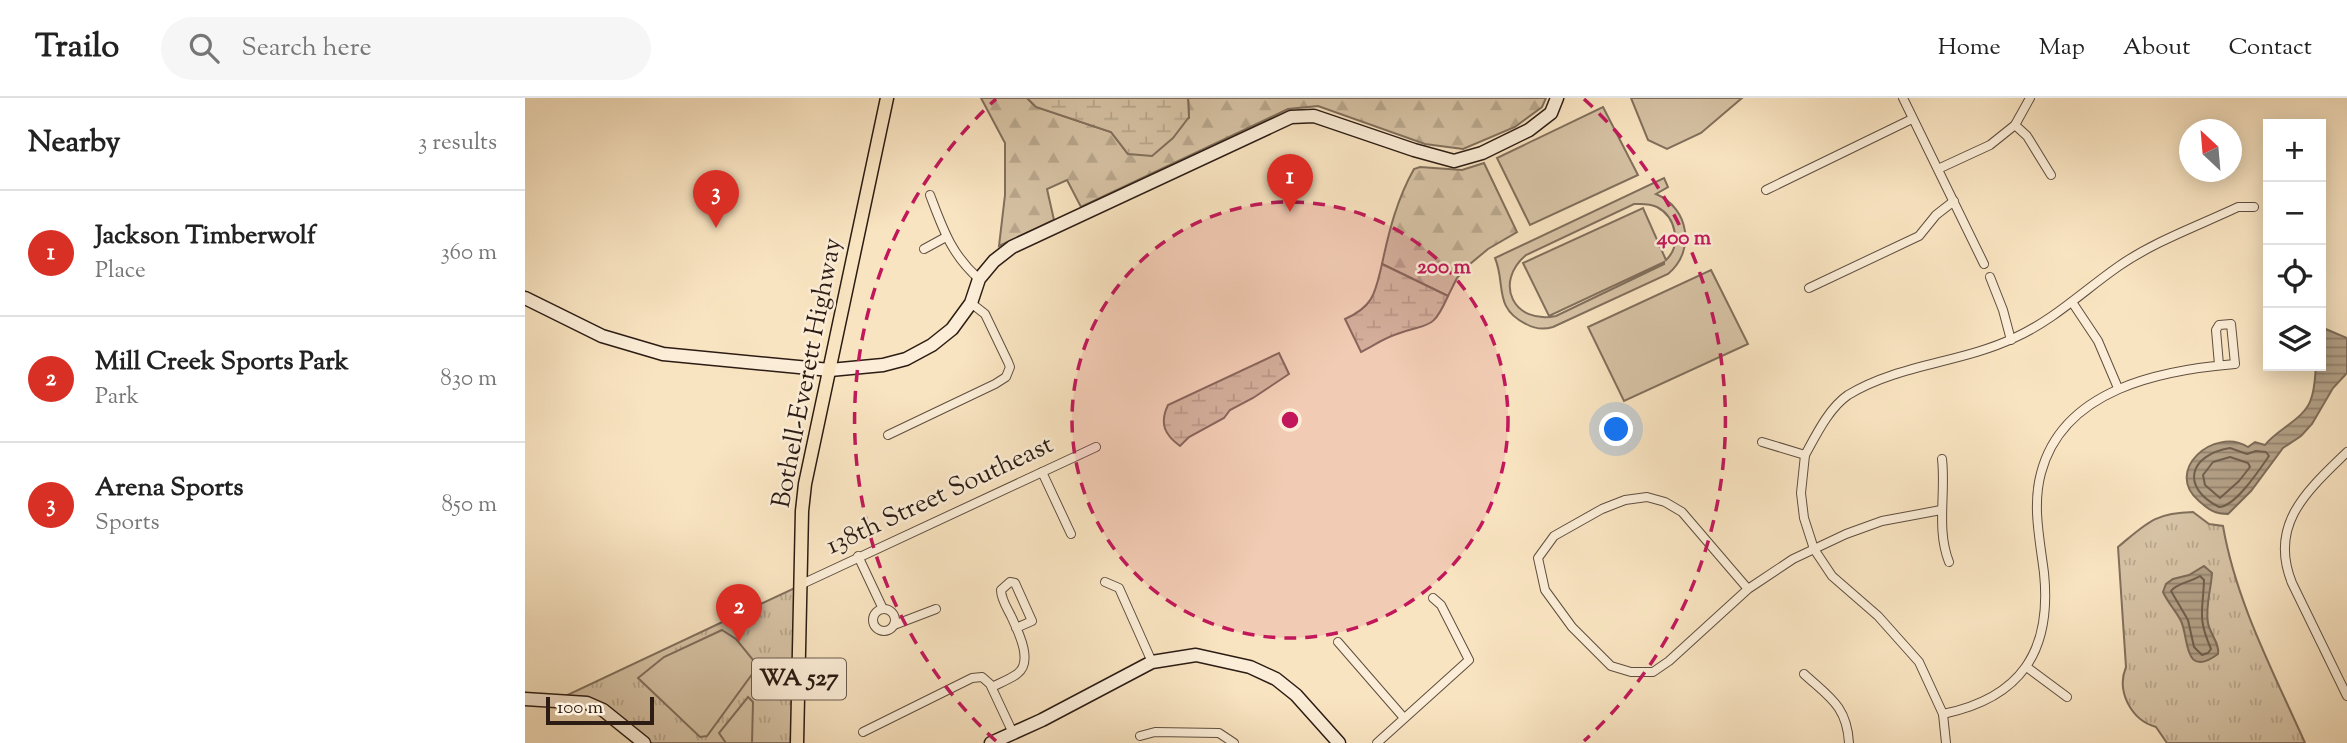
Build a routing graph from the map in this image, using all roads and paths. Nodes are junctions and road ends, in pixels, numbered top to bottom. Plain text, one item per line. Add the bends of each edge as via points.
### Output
1 (887, 98) edge
2 (1557, 98) edge
3 (1902, 98) edge
4 (2029, 98) edge
5 (1912, 119) junction
6 (2015, 125) junction
7 (1938, 169) junction
8 (2051, 175) dead end
9 (1766, 190) dead end
10 (930, 195) dead end
11 (1954, 201) junction
12 (2254, 207) dead end
13 (946, 237) junction
14 (924, 249) dead end
15 (1984, 264) dead end
16 (1990, 277) dead end
17 (979, 279) junction
18 (1809, 288) dead end
19 (525, 298) edge
20 (2072, 302) junction
21 (971, 303) junction
22 (2011, 340) junction
23 (2219, 365) junction
24 (830, 370) junction
25 (2118, 388) junction
26 (888, 435) dead end
27 (1762, 442) dead end
28 (1096, 447) dead end
29 (2347, 452) edge
30 (1805, 455) junction
31 (1942, 459) dead end
32 (1042, 472) junction
33 (1941, 510) junction
34 (1071, 534) dead end
35 (1814, 549) junction
36 (858, 556) junction
37 (1949, 562) dead end
38 (1105, 582) dead end
39 (802, 583) junction
40 (1748, 589) junction
41 (1433, 598) dead end
42 (883, 609) junction
43 (936, 609) dead end
44 (894, 625) junction
45 (1016, 628) junction
46 (1338, 642) dead end
47 (1152, 662) junction
48 (2028, 668) junction
49 (1804, 674) dead end
50 (992, 687) junction
51 (2347, 696) edge
52 (2067, 697) dead end
53 (525, 699) edge
54 (1943, 714) junction
55 (1404, 718) junction
56 (1187, 731) junction
57 (863, 732) dead end
58 (1013, 732) junction
59 (1140, 736) dead end
60 (644, 743) edge
61 (797, 743) edge
62 (991, 743) edge
63 (1185, 743) edge
64 (1234, 743) edge
65 (1339, 743) edge
66 (1377, 743) edge
67 (1849, 743) edge
68 (1946, 743) edge

1 - 24 main road, Bothell-Everett Highway / WA 527
2 - 17 street via 1551,113 1529,130 1454,161 1314,116 1291,117 1012,247
3 - 5 street
4 - 6 street
5 - 7 street
5 - 9 street
6 - 7 street via 1990,145
6 - 8 street
7 - 11 street
10 - 13 street
11 - 15 street
11 - 18 street via 1919,236
12 - 20 street via 2238,207 2146,250
13 - 14 street
13 - 17 street via 962,264
16 - 22 street
17 - 21 street
19 - 24 street via 602,337 663,354
20 - 22 street via 2045,323
20 - 25 street via 2098,341
21 - 24 street via 952,329 906,359
21 - 26 street via 985,314 1008,362 1006,377
22 - 30 street via 1874,381 1845,397
23 - 23 street via 2235,364 2231,324 2218,325 2216,330
23 - 25 street
24 - 39 main road, Bothell-Everett Highway / WA 527 via 805,484
25 - 48 street via 2082,410 2055,439 2040,475 2036,521 2044,575 2044,621
27 - 30 street
28 - 32 street, 138th Street Southeast
29 - 51 street via 2288,520 2283,544 2285,567
30 - 35 street via 1801,493
31 - 33 street
32 - 34 street
32 - 36 street, 138th Street Southeast
33 - 35 street via 1882,522
33 - 37 street
35 - 40 street
35 - 54 street via 1832,576 1878,616 1919,662
36 - 39 street, 138th Street Southeast
36 - 42 street
38 - 47 street via 1119,588
39 - 61 main road, Bothell-Everett Highway / WA 527
40 - 40 street via 1682,513 1647,496 1602,509 1554,536 1538,558 1545,590 1572,627 1611,666 1631,672 1653,671 1669,661
41 - 55 street via 1469,660
42 - 44 street via 894,615
42 - 44 street via 874,616 876,626 885,631
43 - 44 street
45 - 45 street via 1001,595 1010,582 1019,590 1032,621
45 - 50 street via 1025,663 1017,674
46 - 55 street
47 - 58 street
47 - 65 street via 1196,655 1249,667 1276,679 1296,695
48 - 52 street
48 - 54 street via 1989,699
49 - 67 street via 1839,706 1848,724
50 - 57 street via 982,677 972,678
50 - 58 street
53 - 60 street via 587,703
54 - 68 street
55 - 66 street
56 - 59 street
56 - 63 street
56 - 64 street via 1219,733
58 - 62 street

